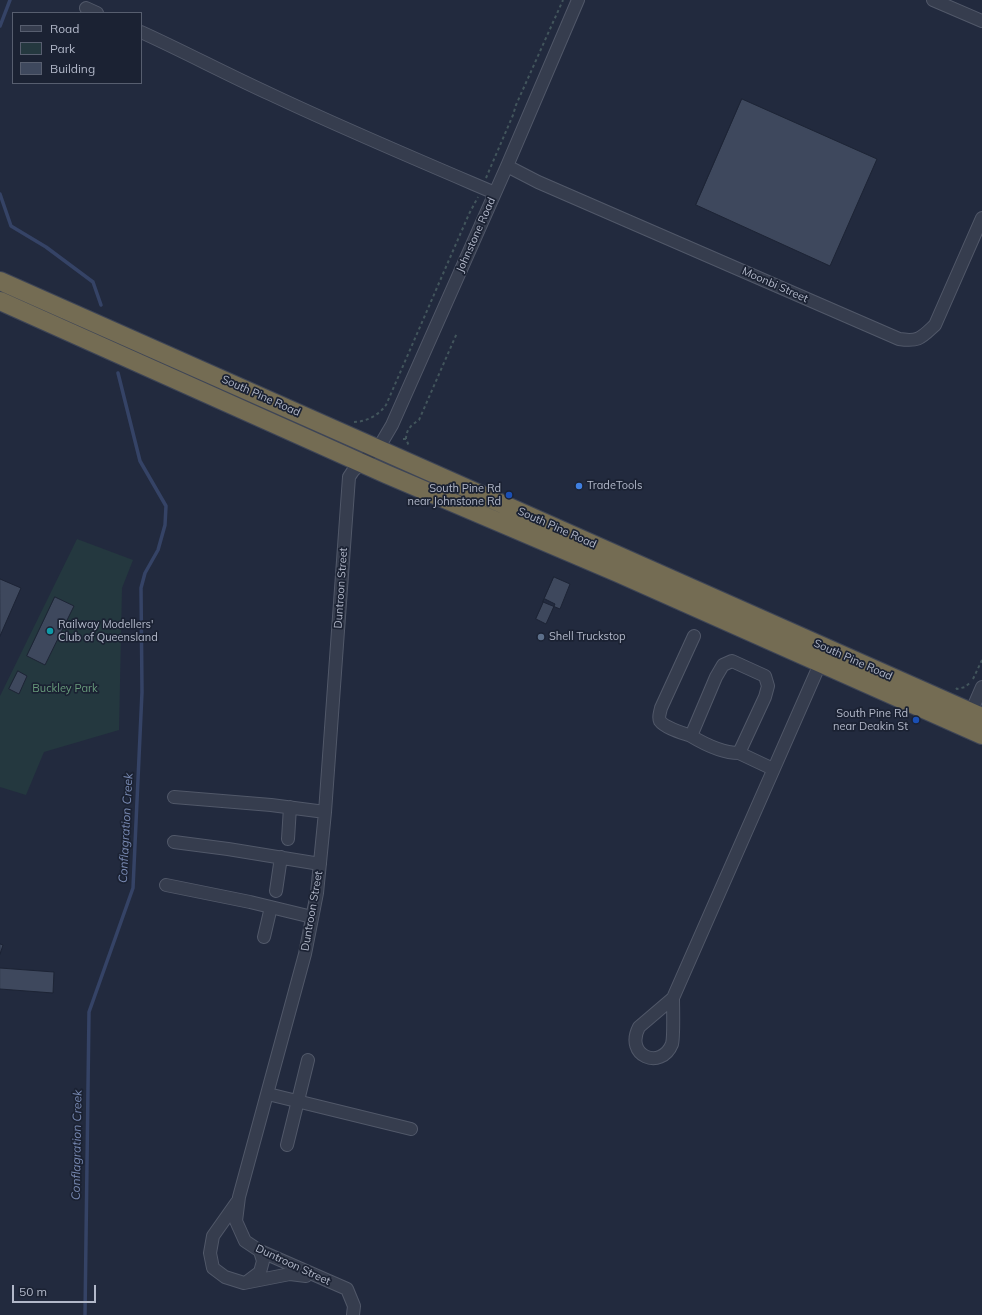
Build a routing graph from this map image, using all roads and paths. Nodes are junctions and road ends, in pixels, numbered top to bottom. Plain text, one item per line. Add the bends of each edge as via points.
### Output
1 (563, 0) edge
2 (578, 0) edge
3 (933, 0) edge
4 (86, 8) dead end
5 (95, 12) edge
6 (982, 21) edge
7 (142, 32) edge
8 (507, 166) junction
9 (482, 188) junction
10 (495, 193) junction
11 (982, 218) edge
12 (0, 281) edge
13 (0, 301) edge
14 (457, 333) dead end
15 (366, 420) dead end
16 (406, 439) dead end
17 (376, 448) junction
18 (361, 463) junction
19 (694, 636) dead end
20 (823, 656) junction
21 (982, 660) edge
22 (977, 672) dead end
23 (982, 686) edge
24 (972, 719) edge
25 (982, 735) edge
26 (691, 736) junction
27 (739, 753) junction
28 (773, 769) junction
29 (174, 796) dead end
30 (290, 807) junction
31 (325, 812) junction
32 (288, 839) dead end
33 (174, 842) dead end
34 (281, 857) junction
35 (320, 864) junction
36 (166, 885) dead end
37 (276, 891) dead end
38 (271, 907) junction
39 (312, 918) junction
40 (264, 937) dead end
41 (673, 998) junction
42 (308, 1060) dead end
43 (268, 1094) junction
44 (298, 1101) junction
45 (411, 1130) dead end
46 (287, 1145) dead end
47 (240, 1197) junction
48 (260, 1252) junction
49 (315, 1276) junction
50 (244, 1283) junction
51 (353, 1315) edge

1 - 9 path
2 - 8 street, Johnstone Road
3 - 6 street
4 - 5 street
7 - 9 street via 270,94
8 - 10 street, Johnstone Road
8 - 11 street, Moonbi Street via 538,182 899,339 912,341 935,325
9 - 10 street
9 - 15 path via 470,210 386,405 382,411
10 - 17 street, Johnstone Road via 392,425
12 - 17 highway, South Pine Road
13 - 18 highway, South Pine Road
14 - 16 path via 418,420 406,433
17 - 18 street, Johnstone Road
17 - 20 highway, South Pine Road
18 - 20 highway, South Pine Road via 618,574
18 - 31 street, Duntroon Street via 349,480
19 - 26 street via 659,715 660,721 665,725
20 - 24 highway, South Pine Road
20 - 28 street
21 - 22 path
23 - 24 street
24 - 25 highway, South Pine Road
26 - 27 street via 719,750
26 - 27 street via 723,665 738,663 765,676 768,686
27 - 28 street
28 - 41 street
29 - 30 street
30 - 31 street
30 - 32 street
31 - 35 street, Duntroon Street
33 - 34 street
34 - 35 street
34 - 37 street
35 - 39 street, Duntroon Street
36 - 38 street
38 - 39 street
38 - 40 street
39 - 43 street, Duntroon Street
41 - 41 street via 672,1043 667,1052 659,1058 644,1056 637,1049 635,1033
42 - 44 street
43 - 44 street
43 - 47 street, Duntroon Street
44 - 45 street
44 - 46 street
47 - 48 street, Duntroon Street via 236,1222 245,1241
47 - 50 street via 213,1236 210,1253 213,1268 225,1278
48 - 49 street, Duntroon Street
48 - 50 street via 263,1261 260,1272
49 - 50 street via 290,1274
49 - 51 street, Duntroon Street via 347,1289 354,1306

